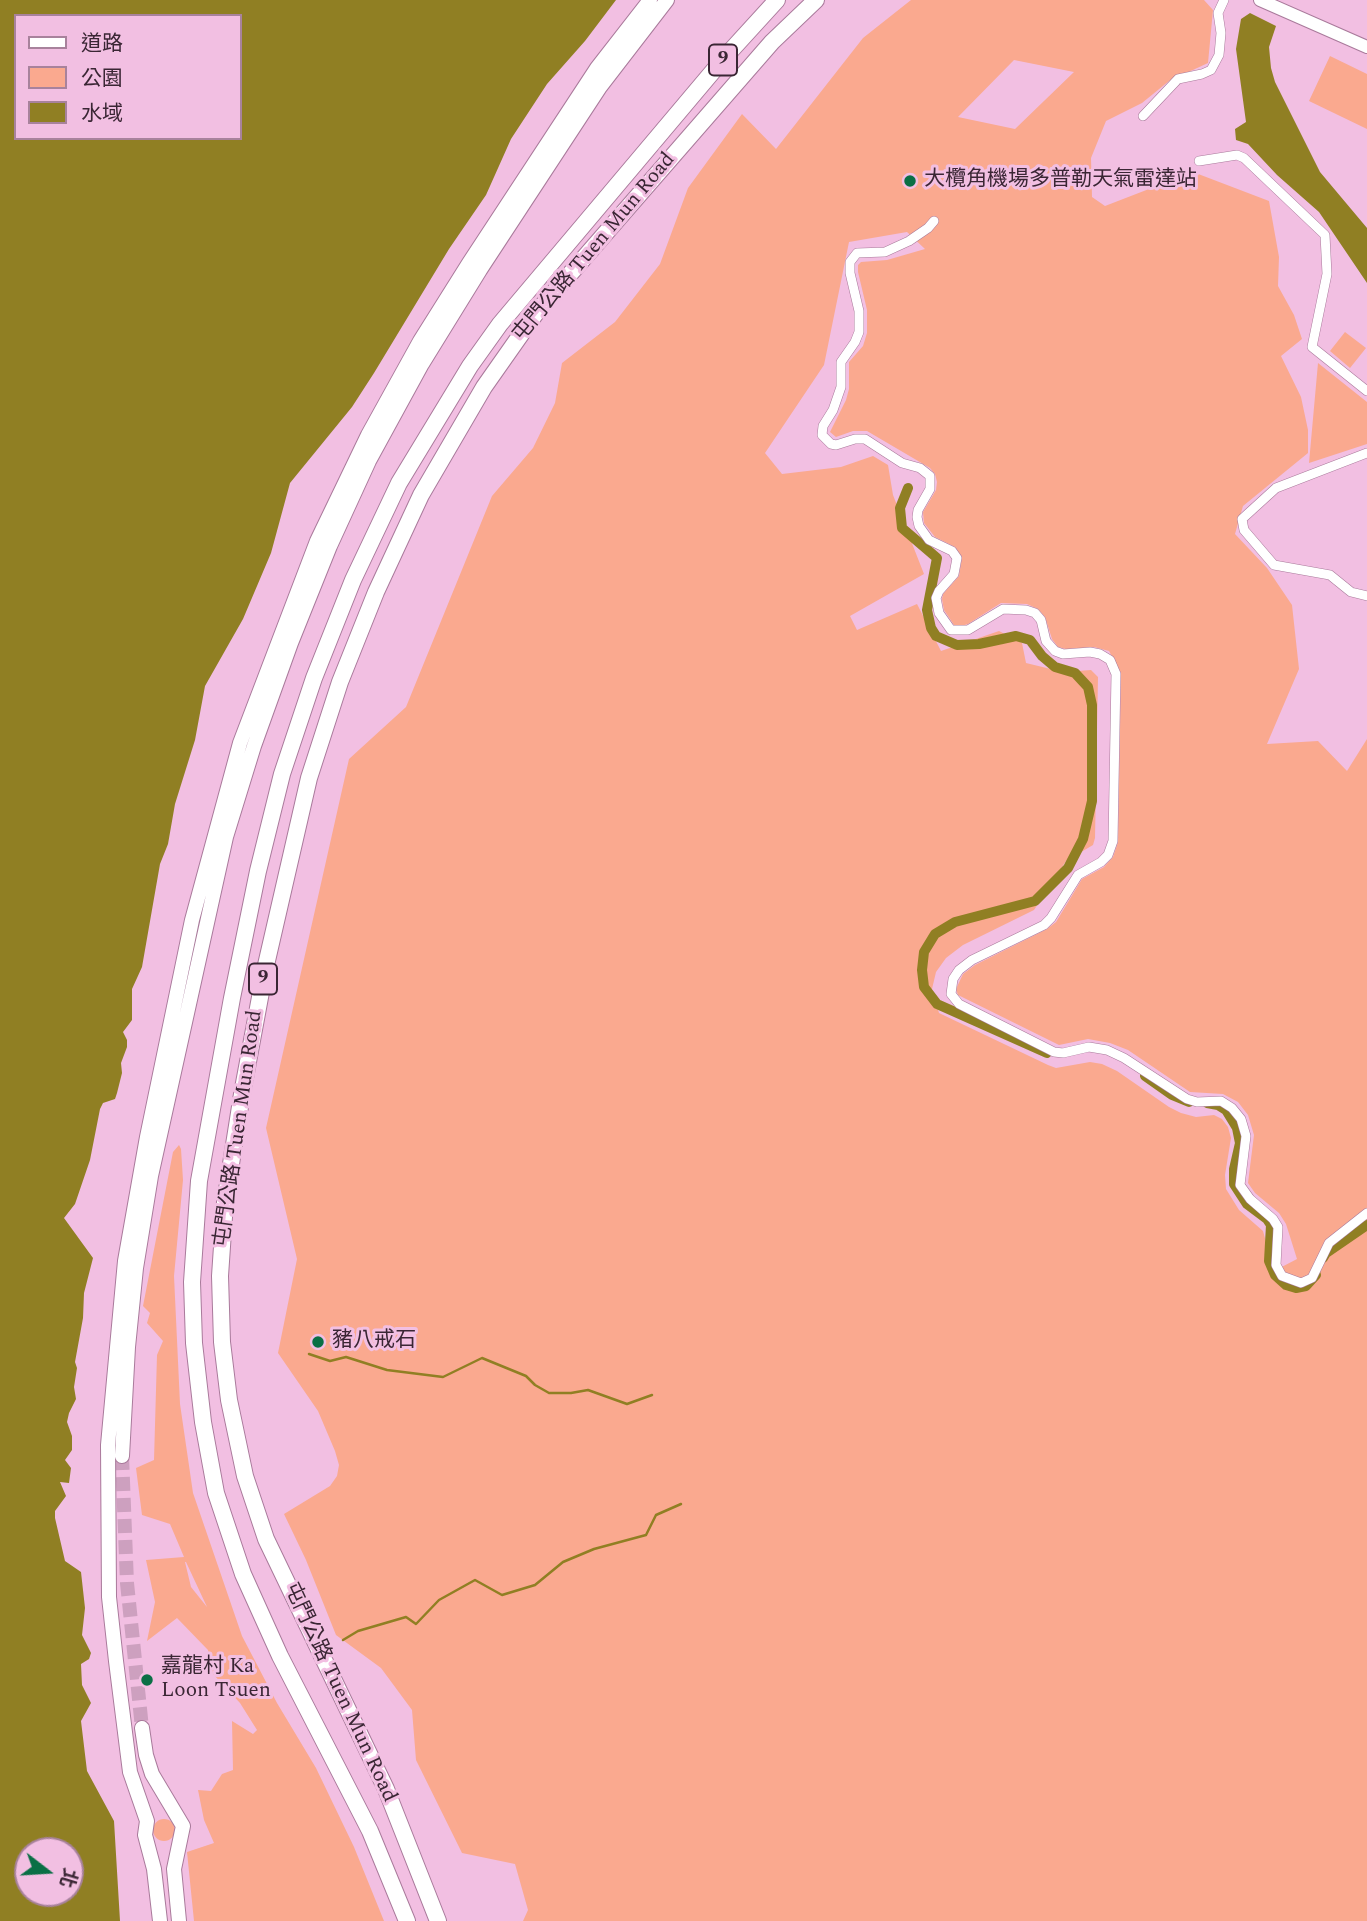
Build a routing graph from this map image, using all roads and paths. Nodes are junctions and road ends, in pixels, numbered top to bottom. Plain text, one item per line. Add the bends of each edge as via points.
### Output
1 (650, 0) edge
2 (667, 0) edge
3 (777, 0) edge
4 (816, 0) edge
5 (1224, 0) edge
6 (1260, 0) edge
7 (1367, 47) edge
8 (1143, 116) dead end
9 (1199, 161) dead end
10 (934, 221) dead end
11 (1367, 391) edge
12 (1367, 453) edge
13 (1367, 596) edge
14 (154, 1138) junction
15 (1367, 1213) edge
16 (122, 1456) tunnel mouth
17 (142, 1728) tunnel mouth
18 (176, 1815) junction
19 (147, 1821) junction
20 (148, 1841) junction
21 (178, 1843) junction
22 (160, 1921) edge
23 (179, 1921) edge
24 (407, 1921) edge
25 (438, 1921) edge

1 - 14 main road via 590,79 438,312 383,407 317,541 240,743 192,920
2 - 14 main road via 600,87 459,302 380,439 330,546 258,733 226,837
3 - 24 highway, 屯門公路 Tuen Mun Road / 9 via 500,324 399,482 353,580 282,774 232,998 199,1181 192,1282 194,1343 216,1493 248,1586 279,1656 370,1831
4 - 25 highway, 屯門公路 Tuen Mun Road / 9 via 757,59 536,313 484,387 421,495 340,682 309,778 266,965 225,1202 220,1276 229,1400 245,1476 266,1539 387,1789
5 - 8 street via 1218,13 1219,55 1211,69 1178,79
6 - 7 main road
9 - 11 street via 1244,158 1325,234 1327,274 1312,347
10 - 15 street via 909,241 885,252 857,253 850,262 859,332 841,362 841,387 822,435 836,445 865,439 930,476 930,489 917,517 929,540 957,558 954,574 936,598 939,613 951,630 970,629 1003,608 1026,610 1041,620 1046,641 1055,651 1100,654 1110,660 1116,674 1113,841 1108,855 1078,875 1044,925 959,970 951,994 959,1004 1054,1052 1089,1047 1107,1050 1187,1099 1221,1101 1232,1108 1246,1136 1240,1185 1278,1227 1276,1265 1282,1276 1301,1283 1312,1278 1329,1243
12 - 13 street via 1276,488 1242,519 1244,530 1274,565 1330,575 1351,592
14 - 16 main road via 128,1347
14 - 19 main road via 125,1261 108,1445 107,1525 109,1597 124,1728 130,1772
17 - 18 main road via 152,1774
18 - 19 main road via 163,1811
18 - 21 main road via 183,1826
19 - 20 main road
20 - 21 main road via 162,1849
20 - 22 main road
21 - 23 main road via 174,1877

